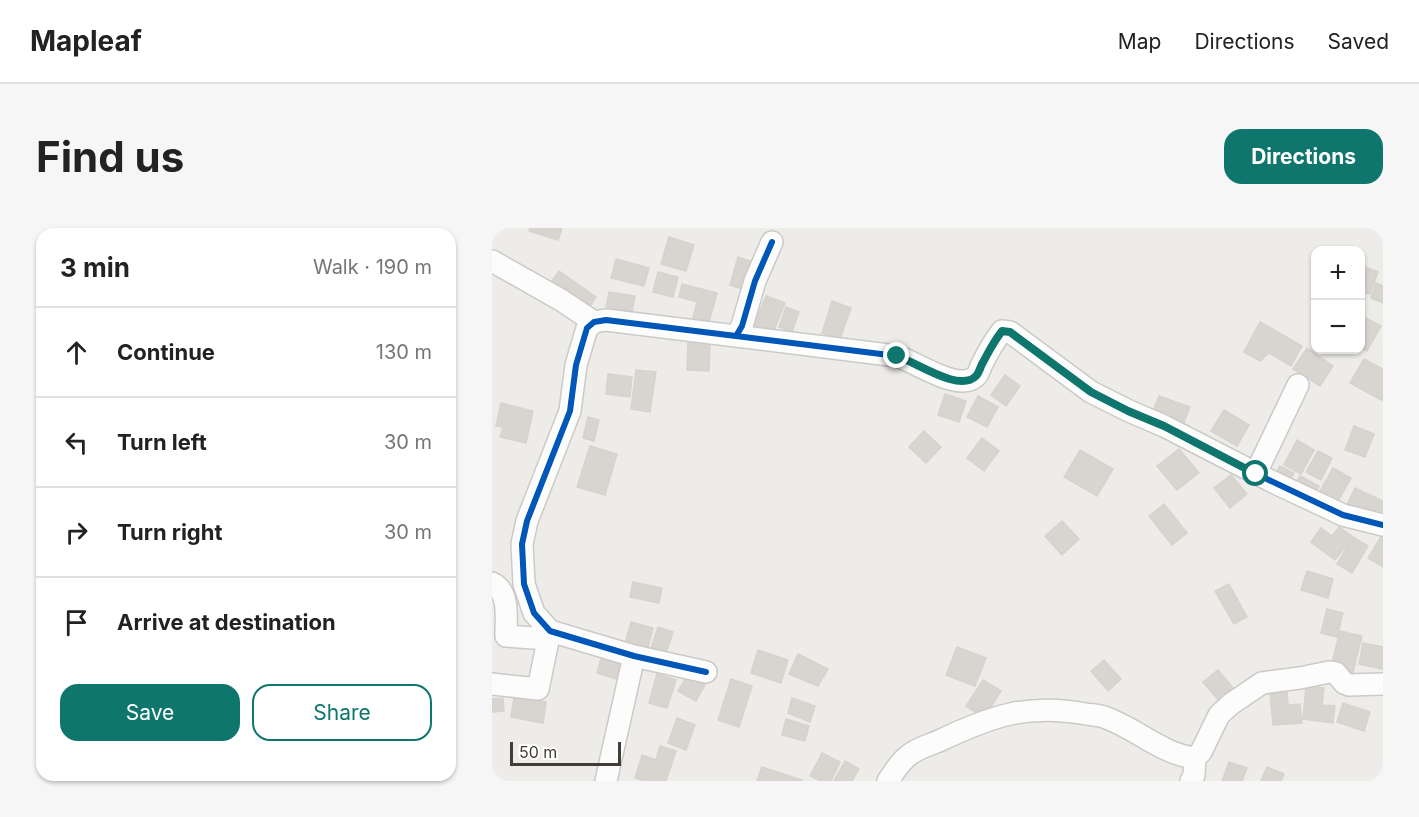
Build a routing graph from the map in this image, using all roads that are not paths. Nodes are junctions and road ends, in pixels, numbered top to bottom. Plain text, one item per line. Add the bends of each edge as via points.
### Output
1 (772, 242) dead end
2 (492, 261) edge
3 (594, 322) junction
4 (736, 336) junction
5 (1298, 385) dead end
6 (1256, 474) junction
7 (1383, 525) edge
8 (492, 583) edge
9 (549, 635) junction
10 (499, 636) edge
11 (634, 656) junction
12 (706, 672) dead end
13 (492, 684) edge
14 (1383, 684) edge
15 (1195, 758) junction
16 (606, 781) edge
17 (890, 781) edge
18 (1191, 781) edge

1 - 4 street
2 - 3 street
3 - 4 street via 606,320
3 - 9 street via 587,328 576,365 570,411 527,521 522,544 529,602
4 - 6 street via 897,356 961,382 977,375 1002,331 1010,332 1091,392
5 - 6 street
6 - 7 street via 1343,515
8 - 10 street via 498,586 505,602
9 - 10 street
9 - 11 street
9 - 13 street via 538,689
11 - 12 street
11 - 16 street
14 - 15 street via 1353,686 1329,672 1262,683 1219,715
15 - 17 street via 1170,752 1103,716 1036,709 974,724 918,750 902,761
15 - 18 street

